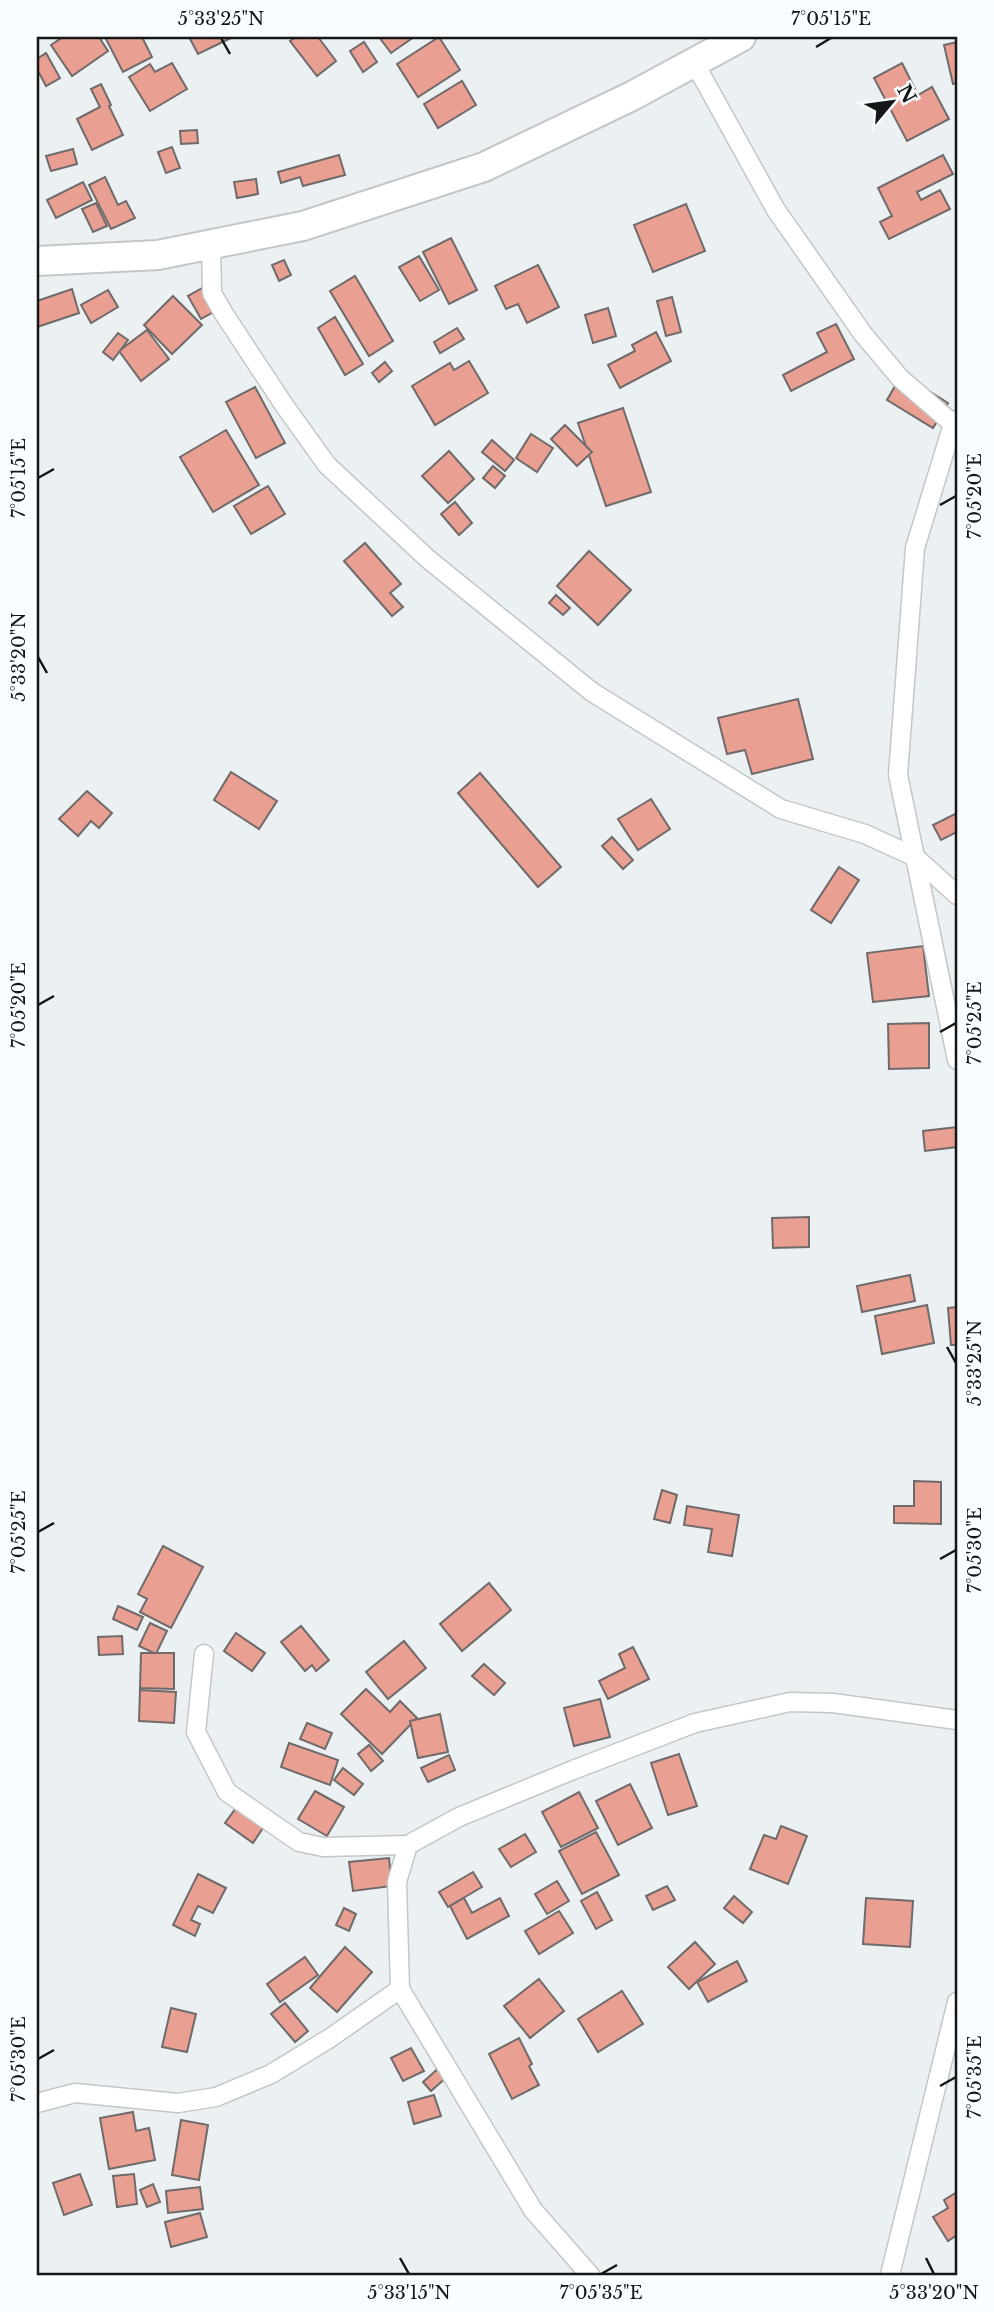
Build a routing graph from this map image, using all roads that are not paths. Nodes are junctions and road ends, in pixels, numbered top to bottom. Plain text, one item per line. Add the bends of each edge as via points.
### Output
1 (741, 37) edge
2 (694, 62) junction
3 (211, 244) junction
4 (37, 261) edge
5 (955, 422) edge
6 (915, 857) junction
7 (957, 895) edge
8 (957, 1060) edge
9 (204, 1654) dead end
10 (957, 1720) edge
11 (408, 1844) junction
12 (400, 1989) junction
13 (957, 2002) edge
14 (37, 2103) edge
15 (590, 2275) edge
16 (890, 2275) edge

1 - 2 main road
2 - 3 main road via 484,167 303,226
2 - 5 street via 776,210 863,334 900,377
3 - 4 main road via 158,255
3 - 6 street via 212,293 284,405 327,465 428,559 592,692 719,772 781,809 865,834
5 - 6 street via 915,548 898,775
6 - 7 street
6 - 8 street
9 - 11 street via 196,1732 227,1792 299,1842 323,1847
10 - 11 street via 833,1703 790,1702 695,1723 459,1817
11 - 12 street via 397,1882
12 - 14 street via 271,2074 216,2097 178,2103 75,2093
12 - 15 street via 533,2210
13 - 16 street

